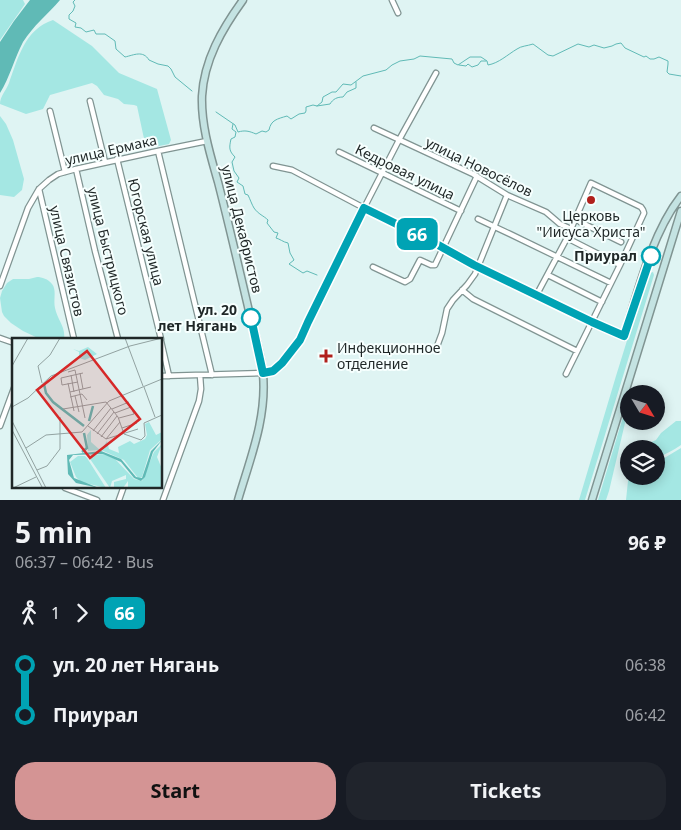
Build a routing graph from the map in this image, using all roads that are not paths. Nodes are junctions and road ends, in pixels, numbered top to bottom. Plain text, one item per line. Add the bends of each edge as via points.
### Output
1 (243, 0) edge
2 (392, 0) edge
3 (398, 13) dead end
4 (436, 73) dead end
5 (90, 101) dead end
6 (50, 111) dead end
7 (374, 128) dead end
8 (399, 140) junction
9 (207, 141) junction
10 (158, 151) junction
11 (339, 152) dead end
12 (117, 159) junction
13 (105, 162) junction
14 (273, 166) dead end
15 (76, 169) junction
16 (65, 172) junction
17 (382, 173) junction
18 (477, 176) junction
19 (39, 189) junction
20 (507, 195) junction
21 (681, 196) edge
22 (364, 208) junction
23 (460, 211) junction
24 (681, 211) edge
25 (478, 219) dead end
26 (666, 220) junction
27 (580, 222) dead end
28 (677, 223) junction
29 (494, 226) junction
30 (571, 229) junction
31 (567, 238) junction
32 (621, 242) dead end
33 (443, 248) junction
34 (557, 257) junction
35 (620, 265) junction
36 (373, 267) dead end
37 (478, 267) junction
38 (548, 275) junction
39 (611, 283) junction
40 (0, 286) edge
41 (462, 290) junction
42 (536, 296) junction
43 (602, 302) junction
44 (592, 322) junction
45 (0, 338) edge
46 (74, 338) edge
47 (118, 338) edge
48 (161, 338) edge
49 (12, 342) edge
50 (162, 344) edge
51 (436, 348) dead end
52 (577, 351) junction
53 (263, 373) junction
54 (566, 374) dead end
55 (200, 375) junction
56 (212, 375) junction
57 (162, 376) edge
58 (169, 376) junction
59 (12, 393) edge
60 (0, 426) edge
61 (68, 488) edge
62 (79, 488) edge
63 (123, 488) edge
64 (77, 493) junction
65 (97, 500) edge
66 (119, 500) edge
67 (163, 500) edge
68 (238, 500) edge
69 (592, 500) edge

1 - 9 main road, улица Декабристов via 217,41 207,67 202,96
2 - 3 street
4 - 8 street
5 - 13 street
6 - 16 street
7 - 8 street, улица Новосёлов
8 - 17 street
8 - 18 street, улица Новосёлов
9 - 10 street, улица Ермака
9 - 53 main road, улица Декабристов
10 - 12 street, улица Ермака
10 - 56 street
11 - 17 street, Кедровая улица
12 - 13 street, улица Ермака
12 - 48 street, Югорская улица
13 - 15 street, улица Ермака
14 - 22 street via 297,173
15 - 16 street, улица Ермака
15 - 47 street, улица Быстрицкого
16 - 19 street, улица Ермака
17 - 22 street
17 - 23 street, Кедровая улица
18 - 20 street, улица Новосёлов
18 - 23 street
19 - 40 street, улица Ермака via 28,208
19 - 46 street, улица Связистов
20 - 29 street
20 - 30 street, улица Новосёлов via 546,212
21 - 26 main road
22 - 33 main road
22 - 53 main road via 300,340 276,369
23 - 33 street
24 - 28 main road
25 - 29 street
26 - 28 main road via 673,218
26 - 44 main road via 624,336
27 - 32 street
28 - 69 main road
29 - 34 street
29 - 37 street
30 - 31 street
30 - 35 street via 591,183 642,208 644,213
31 - 34 street
31 - 35 street
33 - 36 street via 435,265 420,260 407,282
33 - 37 main road
34 - 38 street
34 - 39 street
35 - 39 street
37 - 41 street
37 - 42 main road
38 - 42 street
38 - 43 street
39 - 43 street
41 - 51 street via 447,309
41 - 52 street
42 - 44 main road
43 - 44 street
44 - 52 street
45 - 49 street
50 - 58 street, Югорская улица
52 - 54 street
53 - 56 street
53 - 68 main road, улица Декабристов via 260,425
55 - 56 street
55 - 58 street
55 - 67 street via 199,401
57 - 58 street
59 - 60 street
61 - 64 street
62 - 64 street
63 - 66 street
64 - 65 street

